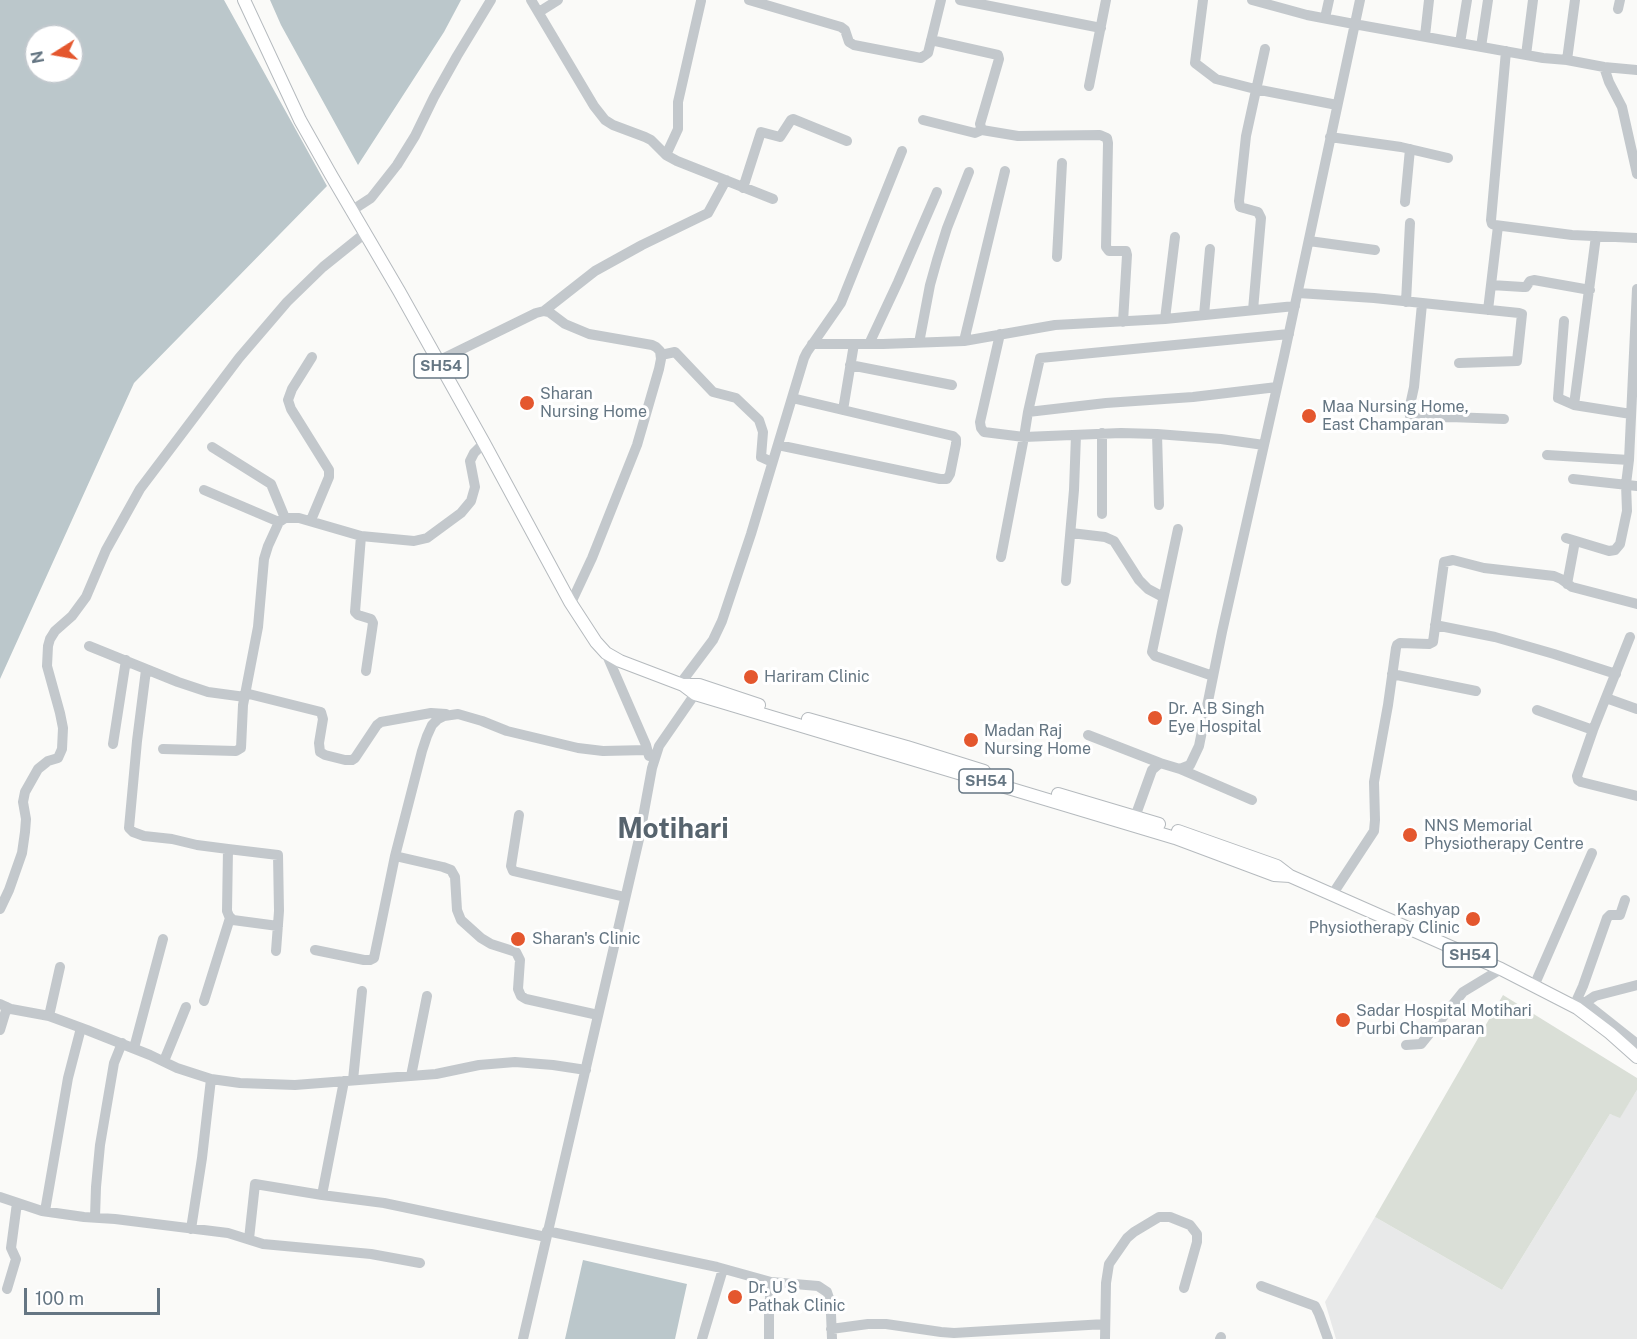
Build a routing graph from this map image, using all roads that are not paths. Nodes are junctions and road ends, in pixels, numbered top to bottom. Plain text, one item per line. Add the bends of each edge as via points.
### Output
1 (244, 0) edge
2 (491, 0) edge
3 (531, 0) edge
4 (558, 0) edge
5 (700, 0) edge
6 (748, 0) edge
7 (941, 0) edge
8 (1106, 0) edge
9 (1203, 0) edge
10 (1252, 0) edge
11 (1329, 0) edge
12 (1360, 0) edge
13 (1430, 0) edge
14 (1467, 0) edge
15 (1488, 0) edge
16 (1533, 0) edge
17 (1575, 0) edge
18 (966, 1) edge
19 (539, 12) junction
20 (1325, 18) junction
21 (1354, 24) junction
22 (1101, 28) junction
23 (1425, 36) junction
24 (931, 40) junction
25 (1460, 43) junction
26 (1481, 46) junction
27 (1265, 49) dead end
28 (1506, 51) junction
29 (1526, 55) junction
30 (1567, 60) junction
31 (1604, 67) junction
32 (1637, 68) edge
33 (1089, 86) dead end
34 (1255, 89) junction
35 (1337, 105) junction
36 (923, 120) dead end
37 (982, 130) junction
38 (1330, 137) junction
39 (847, 141) dead end
40 (1410, 149) junction
41 (902, 151) dead end
42 (666, 155) junction
43 (1448, 158) dead end
44 (1062, 163) dead end
45 (1005, 171) dead end
46 (969, 172) dead end
47 (1637, 174) edge
48 (726, 180) junction
49 (743, 188) junction
50 (937, 192) dead end
51 (773, 200) dead end
52 (1405, 202) dead end
53 (351, 211) junction
54 (1410, 224) dead end
55 (1498, 226) junction
56 (364, 234) junction
57 (1596, 236) junction
58 (1175, 237) dead end
59 (1637, 238) edge
60 (1309, 240) junction
61 (1210, 249) dead end
62 (1375, 250) dead end
63 (1057, 257) dead end
64 (1491, 285) junction
65 (1637, 289) edge
66 (1590, 290) junction
67 (1298, 293) junction
68 (1406, 302) junction
69 (1422, 304) junction
70 (1295, 306) junction
71 (1253, 310) junction
72 (1488, 310) junction
73 (544, 311) junction
74 (1204, 315) junction
75 (1165, 319) junction
76 (1564, 321) dead end
77 (1123, 322) junction
78 (1000, 334) junction
79 (1289, 334) junction
80 (964, 341) junction
81 (919, 343) junction
82 (812, 344) junction
83 (854, 344) junction
84 (869, 344) junction
85 (661, 355) junction
86 (312, 357) dead end
87 (438, 362) junction
88 (1459, 363) dead end
89 (850, 365) junction
90 (952, 385) dead end
91 (1277, 387) junction
92 (792, 398) junction
93 (1574, 405) junction
94 (1633, 408) edge
95 (843, 410) junction
96 (1028, 412) junction
97 (1504, 419) dead end
98 (1102, 433) junction
99 (1157, 434) junction
100 (1076, 435) junction
101 (1024, 437) junction
102 (1634, 437) edge
103 (484, 443) junction
104 (778, 445) junction
105 (1264, 445) junction
106 (212, 447) dead end
107 (1546, 454) dead end
108 (1629, 460) junction
109 (772, 462) junction
110 (1573, 478) dead end
111 (1632, 485) edge
112 (204, 490) dead end
113 (1159, 506) dead end
114 (1102, 514) dead end
115 (282, 520) junction
116 (311, 520) junction
117 (1178, 529) dead end
118 (1071, 533) junction
119 (361, 536) junction
120 (1000, 557) dead end
121 (1066, 582) dead end
122 (1567, 584) junction
123 (1163, 597) junction
124 (571, 603) junction
125 (1637, 604) edge
126 (1435, 625) junction
127 (1630, 638) dead end
128 (89, 646) dead end
129 (606, 653) junction
130 (126, 660) junction
131 (146, 670) junction
132 (366, 671) dead end
133 (1392, 674) junction
134 (1616, 674) junction
135 (1213, 676) junction
136 (681, 685) junction
137 (697, 690) junction
138 (1476, 691) dead end
139 (245, 695) junction
140 (1606, 698) junction
141 (1637, 709) edge
142 (1537, 710) dead end
143 (450, 714) junction
144 (1593, 730) junction
145 (1088, 735) dead end
146 (114, 744) dead end
147 (163, 749) dead end
148 (647, 750) junction
149 (1160, 763) junction
150 (652, 768) junction
151 (1180, 769) junction
152 (1637, 796) edge
153 (1252, 800) dead end
154 (519, 815) dead end
155 (1135, 817) junction
156 (228, 849) junction
157 (1592, 852) dead end
158 (395, 856) junction
159 (1290, 876) junction
160 (1332, 895) junction
161 (626, 897) junction
162 (1625, 900) dead end
163 (0, 909) edge
164 (230, 918) junction
165 (278, 926) junction
166 (164, 939) dead end
167 (315, 950) dead end
168 (276, 951) dead end
169 (60, 967) dead end
170 (1501, 969) junction
171 (1637, 985) edge
172 (1534, 986) junction
173 (362, 992) dead end
174 (427, 996) dead end
175 (204, 1001) dead end
176 (1578, 1005) junction
177 (3, 1006) edge
178 (186, 1007) dead end
179 (49, 1016) junction
180 (598, 1016) junction
181 (81, 1028) junction
182 (0, 1030) edge
183 (122, 1043) junction
184 (1637, 1044) edge
185 (1406, 1045) dead end
186 (134, 1048) junction
187 (1637, 1058) edge
188 (164, 1061) junction
189 (586, 1070) junction
190 (411, 1076) junction
191 (211, 1079) junction
192 (348, 1081) junction
193 (322, 1195) junction
194 (0, 1197) edge
195 (18, 1203) junction
196 (45, 1211) junction
197 (96, 1217) junction
198 (191, 1229) junction
199 (546, 1234) junction
200 (249, 1239) junction
201 (420, 1263) dead end
202 (723, 1269) junction
203 (771, 1282) junction
204 (1261, 1286) dead end
205 (1184, 1288) dead end
206 (7, 1290) dead end
207 (1105, 1324) junction
208 (831, 1334) edge
209 (523, 1339) edge
210 (702, 1339) edge
211 (769, 1339) edge
212 (1105, 1339) edge
213 (1328, 1339) edge

1 - 53 main road, SH54 via 300,120
2 - 53 street via 397,165 371,198
3 - 19 street
4 - 19 street
5 - 42 street via 678,102 678,129
6 - 24 street via 841,27 854,45 921,58 928,53
7 - 24 street
8 - 22 street
9 - 34 street via 1195,63 1216,79
10 - 20 street
11 - 20 street
12 - 21 street
13 - 23 street
14 - 25 street
15 - 26 street
16 - 29 street
17 - 30 street
18 - 22 street
19 - 42 street via 605,120 645,137
20 - 21 street
21 - 23 street
21 - 35 street
22 - 33 street
23 - 25 street
24 - 37 street via 999,56
25 - 26 street
26 - 28 street
27 - 34 street
28 - 29 street
28 - 55 street via 1491,220
29 - 30 street
30 - 31 street
31 - 32 street
31 - 47 street via 1622,107
34 - 35 street
34 - 71 street via 1238,205 1258,212 1261,218
35 - 38 street
36 - 37 street via 972,132
37 - 77 street via 1018,136 1107,138 1106,247 1109,251 1126,251 1127,255
38 - 40 street
38 - 60 street
39 - 49 street via 793,119 780,137 761,132
40 - 43 street
40 - 52 street
41 - 82 street via 841,303
42 - 48 street
44 - 63 street
45 - 80 street
46 - 81 street via 937,260
48 - 49 street
48 - 73 street via 708,213 595,271
49 - 51 street
50 - 84 street
53 - 56 main road, SH54
54 - 68 street
55 - 57 street
55 - 64 street
56 - 87 main road, SH54
56 - 163 street via 287,302 238,358 140,489 106,550 86,597 50,639 47,666 63,728 62,749 58,758 38,769 25,792 22,853
57 - 59 street
57 - 66 street
58 - 75 street
60 - 62 street
60 - 67 street
61 - 74 street
64 - 66 street via 1526,287 1534,280
64 - 72 street
65 - 94 street
66 - 93 street
67 - 68 street
67 - 70 street
68 - 69 street
69 - 72 street
69 - 97 street via 1410,416
70 - 71 street
70 - 79 street
71 - 74 street
72 - 88 street via 1522,314 1518,360
73 - 85 street via 577,329 652,345
73 - 87 street
74 - 75 street
75 - 77 street
76 - 93 street via 1557,395
77 - 78 street via 1055,325
78 - 80 street
78 - 101 street via 981,428 988,433
79 - 91 street
79 - 96 street via 1042,357
80 - 81 street
81 - 84 street
82 - 83 street
82 - 92 street
83 - 84 street
83 - 89 street
85 - 109 street via 675,352 713,392 736,398 759,420 763,432 761,457
85 - 124 street via 637,445
86 - 116 street via 288,400 329,470
87 - 103 main road, SH54
89 - 90 street
89 - 95 street
91 - 96 street
91 - 105 street
92 - 95 street
92 - 104 street
93 - 94 street
94 - 102 street
95 - 104 street via 953,436 956,444 949,477 940,479
96 - 101 street
98 - 99 street
98 - 100 street
98 - 114 street
99 - 105 street
99 - 113 street
100 - 101 street
100 - 118 street
101 - 120 street
102 - 108 street
103 - 119 street via 470,461 475,487 471,501 436,532 414,541
103 - 124 main road, SH54
104 - 109 street
105 - 135 street
106 - 115 street via 271,484
107 - 108 street
108 - 111 street
109 - 136 street via 722,621
110 - 111 street
111 - 122 street via 1618,548 1609,551 1571,540
112 - 115 street
115 - 116 street
115 - 139 street via 264,559 258,627
116 - 119 street
117 - 123 street
118 - 121 street
118 - 123 street via 1114,541 1139,580
119 - 132 street via 355,613 373,623
122 - 125 street
122 - 126 street via 1554,576 1447,561 1442,567
123 - 135 street via 1152,653
124 - 129 main road, SH54
126 - 133 street via 1430,644 1397,645
126 - 134 street via 1495,637
127 - 134 street
128 - 130 street
129 - 136 main road, SH54
129 - 148 street
130 - 131 street
130 - 146 street
131 - 139 street via 208,692
131 - 156 street via 129,828 144,836
133 - 138 street
133 - 160 street via 1374,782 1374,831
134 - 140 street
135 - 151 street via 1198,746 1190,765
136 - 137 main road, SH54
137 - 150 street via 658,746
137 - 155 main road, SH54 via 908,747
137 - 159 main road, SH54 via 1175,838 1274,875
139 - 143 street via 321,712 320,752 345,760 356,758 381,722 431,713
139 - 147 street via 240,750
140 - 141 street
140 - 144 street
142 - 144 street
143 - 148 street via 578,748
143 - 158 street via 438,719 426,736
144 - 152 street via 1578,780
145 - 149 street
148 - 150 street
149 - 151 street
149 - 155 street via 1152,770
150 - 161 street
151 - 153 street
154 - 161 street via 513,871
155 - 159 main road, SH54 via 1277,866
156 - 164 street
156 - 165 street via 279,855
157 - 172 street
158 - 167 street via 374,958
158 - 180 street via 451,870 461,920 491,944 516,952 520,960 521,996
159 - 160 main road, SH54
160 - 170 main road, SH54
161 - 180 street
162 - 176 street via 1620,915 1606,918
164 - 165 street
164 - 175 street
165 - 168 street
166 - 186 street
169 - 179 street
170 - 172 main road, SH54
170 - 185 street via 1463,992 1421,1044
171 - 176 street via 1606,992
172 - 176 main road, SH54
173 - 192 street
174 - 190 street
176 - 184 street
176 - 187 main road, SH54
177 - 179 street
177 - 182 street
178 - 188 street
179 - 181 street
180 - 189 street
181 - 183 street
181 - 196 street via 68,1078
183 - 186 street
183 - 197 street via 114,1063 100,1146
186 - 188 street
188 - 191 street
189 - 190 street via 515,1062
189 - 199 street
190 - 192 street
191 - 192 street via 295,1085
191 - 198 street
192 - 193 street
193 - 199 street
193 - 200 street via 255,1184
194 - 195 street
195 - 196 street
195 - 206 street via 11,1248 16,1259
196 - 197 street
197 - 198 street
198 - 200 street
199 - 202 street
199 - 209 street
200 - 201 street via 263,1244 371,1254
202 - 203 street
202 - 210 street
203 - 208 street via 810,1284 823,1289 829,1298
203 - 211 street
204 - 213 street via 1314,1306
205 - 207 street via 1197,1234 1190,1225 1159,1217 1127,1238 1110,1264
207 - 208 street via 954,1333 868,1324
207 - 212 street

